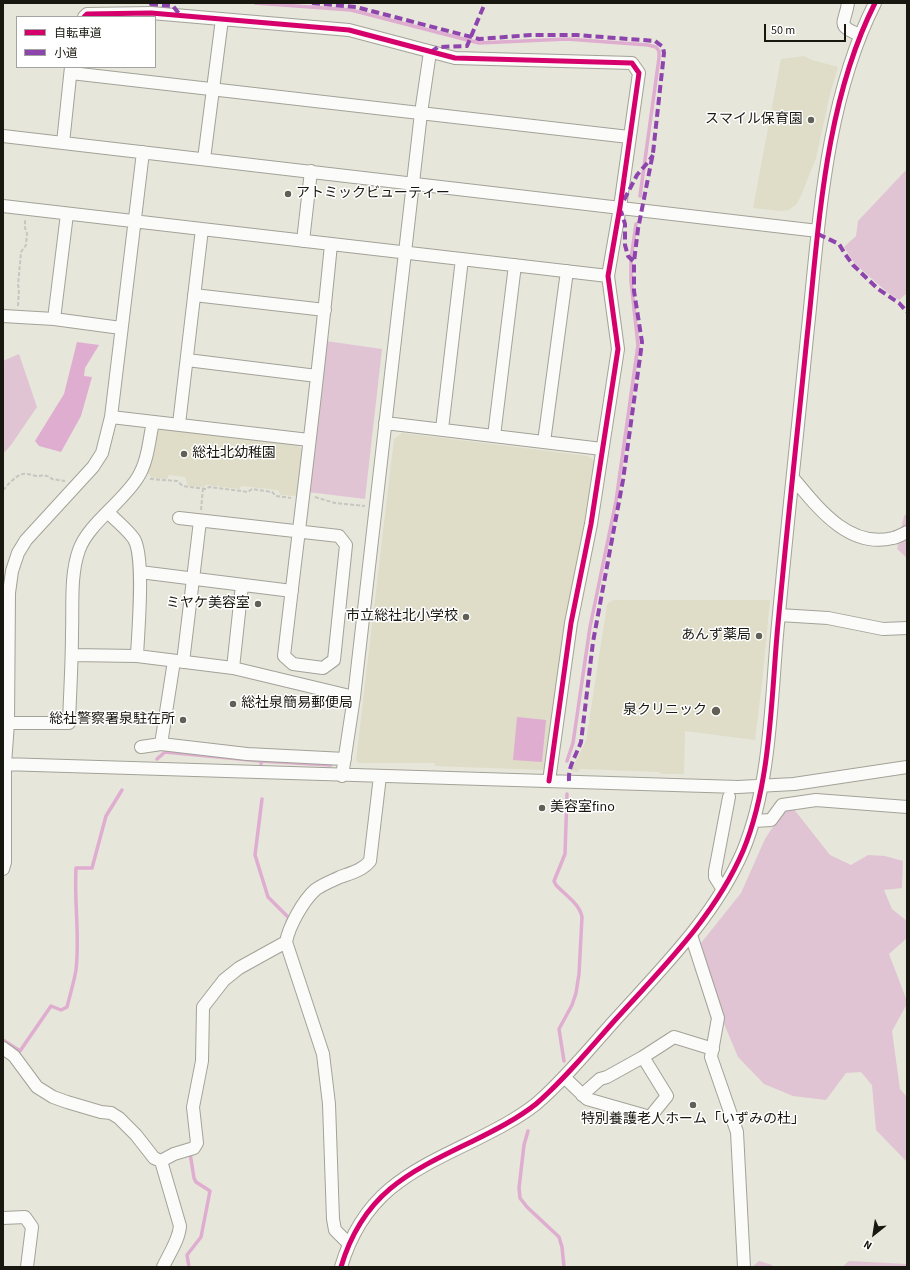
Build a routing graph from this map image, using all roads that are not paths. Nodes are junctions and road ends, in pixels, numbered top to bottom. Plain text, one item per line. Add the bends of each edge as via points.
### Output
1 (848, 3) edge
2 (875, 3) edge
3 (85, 16) edge
4 (222, 19) junction
5 (860, 35) junction
6 (430, 52) junction
7 (71, 70) edge
8 (213, 90) junction
9 (421, 113) junction
10 (3, 136) edge
11 (630, 137) junction
12 (63, 143) junction
13 (143, 152) junction
14 (204, 159) junction
15 (311, 171) junction
16 (414, 183) junction
17 (3, 206) edge
18 (620, 207) junction
19 (67, 214) junction
20 (135, 222) junction
21 (202, 229) junction
22 (818, 231) junction
23 (303, 241) junction
24 (331, 244) junction
25 (406, 253) junction
26 (462, 259) junction
27 (515, 265) junction
28 (566, 271) junction
29 (608, 276) junction
30 (194, 295) junction
31 (325, 310) junction
32 (3, 316) edge
33 (54, 319) junction
34 (121, 328) junction
35 (187, 360) junction
36 (317, 376) junction
37 (111, 417) junction
38 (153, 422) junction
39 (385, 423) junction
40 (179, 424) junction
41 (442, 429) junction
42 (494, 436) junction
43 (309, 440) junction
44 (544, 442) junction
45 (602, 449) junction
46 (793, 478) junction
47 (108, 512) junction
48 (179, 518) dead end
49 (200, 521) junction
50 (298, 532) junction
51 (907, 532) edge
52 (140, 572) junction
53 (193, 578) junction
54 (242, 585) junction
55 (292, 591) junction
56 (779, 615) junction
57 (907, 628) edge
58 (72, 655) junction
59 (137, 656) junction
60 (179, 661) junction
61 (232, 668) junction
62 (354, 697) junction
63 (8, 723) junction
64 (161, 744) junction
65 (140, 747) dead end
66 (208, 759) junction
67 (345, 759) junction
68 (4, 764) edge
69 (907, 767) edge
70 (342, 776) junction
71 (380, 776) junction
72 (549, 781) junction
73 (761, 787) junction
74 (729, 797) dead end
75 (907, 807) edge
76 (754, 821) junction
77 (3, 869) edge
78 (722, 888) junction
79 (691, 935) junction
80 (286, 942) junction
81 (3, 1048) edge
82 (713, 1049) junction
83 (644, 1057) junction
84 (564, 1077) junction
85 (582, 1095) junction
86 (161, 1161) junction
87 (3, 1218) edge
88 (349, 1244) junction
89 (27, 1267) edge
90 (163, 1267) edge
91 (342, 1267) edge
92 (744, 1267) edge

1 - 5 street via 844,26
2 - 5 street
3 - 4 street via 151,13
4 - 6 street via 349,30
4 - 8 street
5 - 22 street via 837,111
6 - 9 street
6 - 11 street via 455,58 632,63 639,73
7 - 8 street
7 - 12 street
8 - 9 street
8 - 14 street
9 - 11 street
9 - 16 street
10 - 12 street
11 - 18 street
12 - 13 street
13 - 14 street
13 - 20 street
14 - 15 street
15 - 16 street
15 - 23 street
16 - 18 street
16 - 25 street
17 - 19 street
18 - 22 street
18 - 29 street
19 - 20 street
19 - 33 street
20 - 21 street
20 - 34 street
21 - 23 street
21 - 30 street
22 - 46 street
23 - 24 street
24 - 25 street
24 - 31 street
25 - 26 street
25 - 39 street
26 - 27 street
26 - 41 street
27 - 28 street
27 - 42 street
28 - 29 street
28 - 44 street
29 - 45 street via 618,349
30 - 31 street
30 - 35 street
31 - 36 street
32 - 33 street
33 - 34 street
34 - 37 street
35 - 36 street
35 - 40 street
36 - 43 street
37 - 38 street
37 - 63 street via 102,453 93,467 26,540 18,553 9,593
38 - 40 street
38 - 47 street via 146,458 138,476
39 - 41 street
39 - 62 street
40 - 43 street
41 - 42 street
42 - 44 street
43 - 50 street
44 - 45 street
45 - 72 street via 591,524 571,623
46 - 51 street via 840,528 857,536 875,540 894,538
46 - 56 street
47 - 52 street via 134,539
47 - 58 street via 79,549 75,564
48 - 49 street
49 - 50 street
49 - 53 street
50 - 55 street
50 - 55 street via 338,536 346,545 334,660 323,668 293,664 284,656
52 - 53 street
52 - 59 street
53 - 54 street
53 - 60 street
54 - 55 street
54 - 61 street
56 - 57 street via 828,618 883,629
56 - 73 street
58 - 59 street
58 - 63 street via 69,723
59 - 60 street
60 - 61 street
60 - 64 street
61 - 62 street
62 - 67 street
63 - 68 street
64 - 65 street
64 - 66 street
66 - 67 street via 247,754
66 - 68 street
66 - 70 street
67 - 70 street
68 - 77 street
69 - 73 street
70 - 71 street
71 - 72 street
71 - 80 street via 370,861 358,870 324,884 315,891 302,908
72 - 73 street
73 - 76 street
74 - 78 street via 715,871 715,877
75 - 76 street via 816,800 782,805 771,820
76 - 78 street via 735,866
78 - 79 street
79 - 82 street via 718,1018
79 - 84 street
80 - 86 street via 239,968 224,980 203,1007 202,1061 193,1107 197,1143 194,1148
80 - 88 street via 323,1054 329,1104 333,1219 335,1230
81 - 86 street via 14,1056 37,1087 53,1097 115,1116 136,1135 154,1158
82 - 83 street via 674,1037
82 - 92 street via 711,1058 737,1132
83 - 85 street via 607,1078 600,1079
83 - 85 street via 666,1096 650,1117 587,1099
84 - 85 street
84 - 88 street via 521,1115 419,1168 393,1186 358,1226
86 - 90 street via 180,1226
87 - 89 street via 25,1217 32,1227
88 - 91 street

